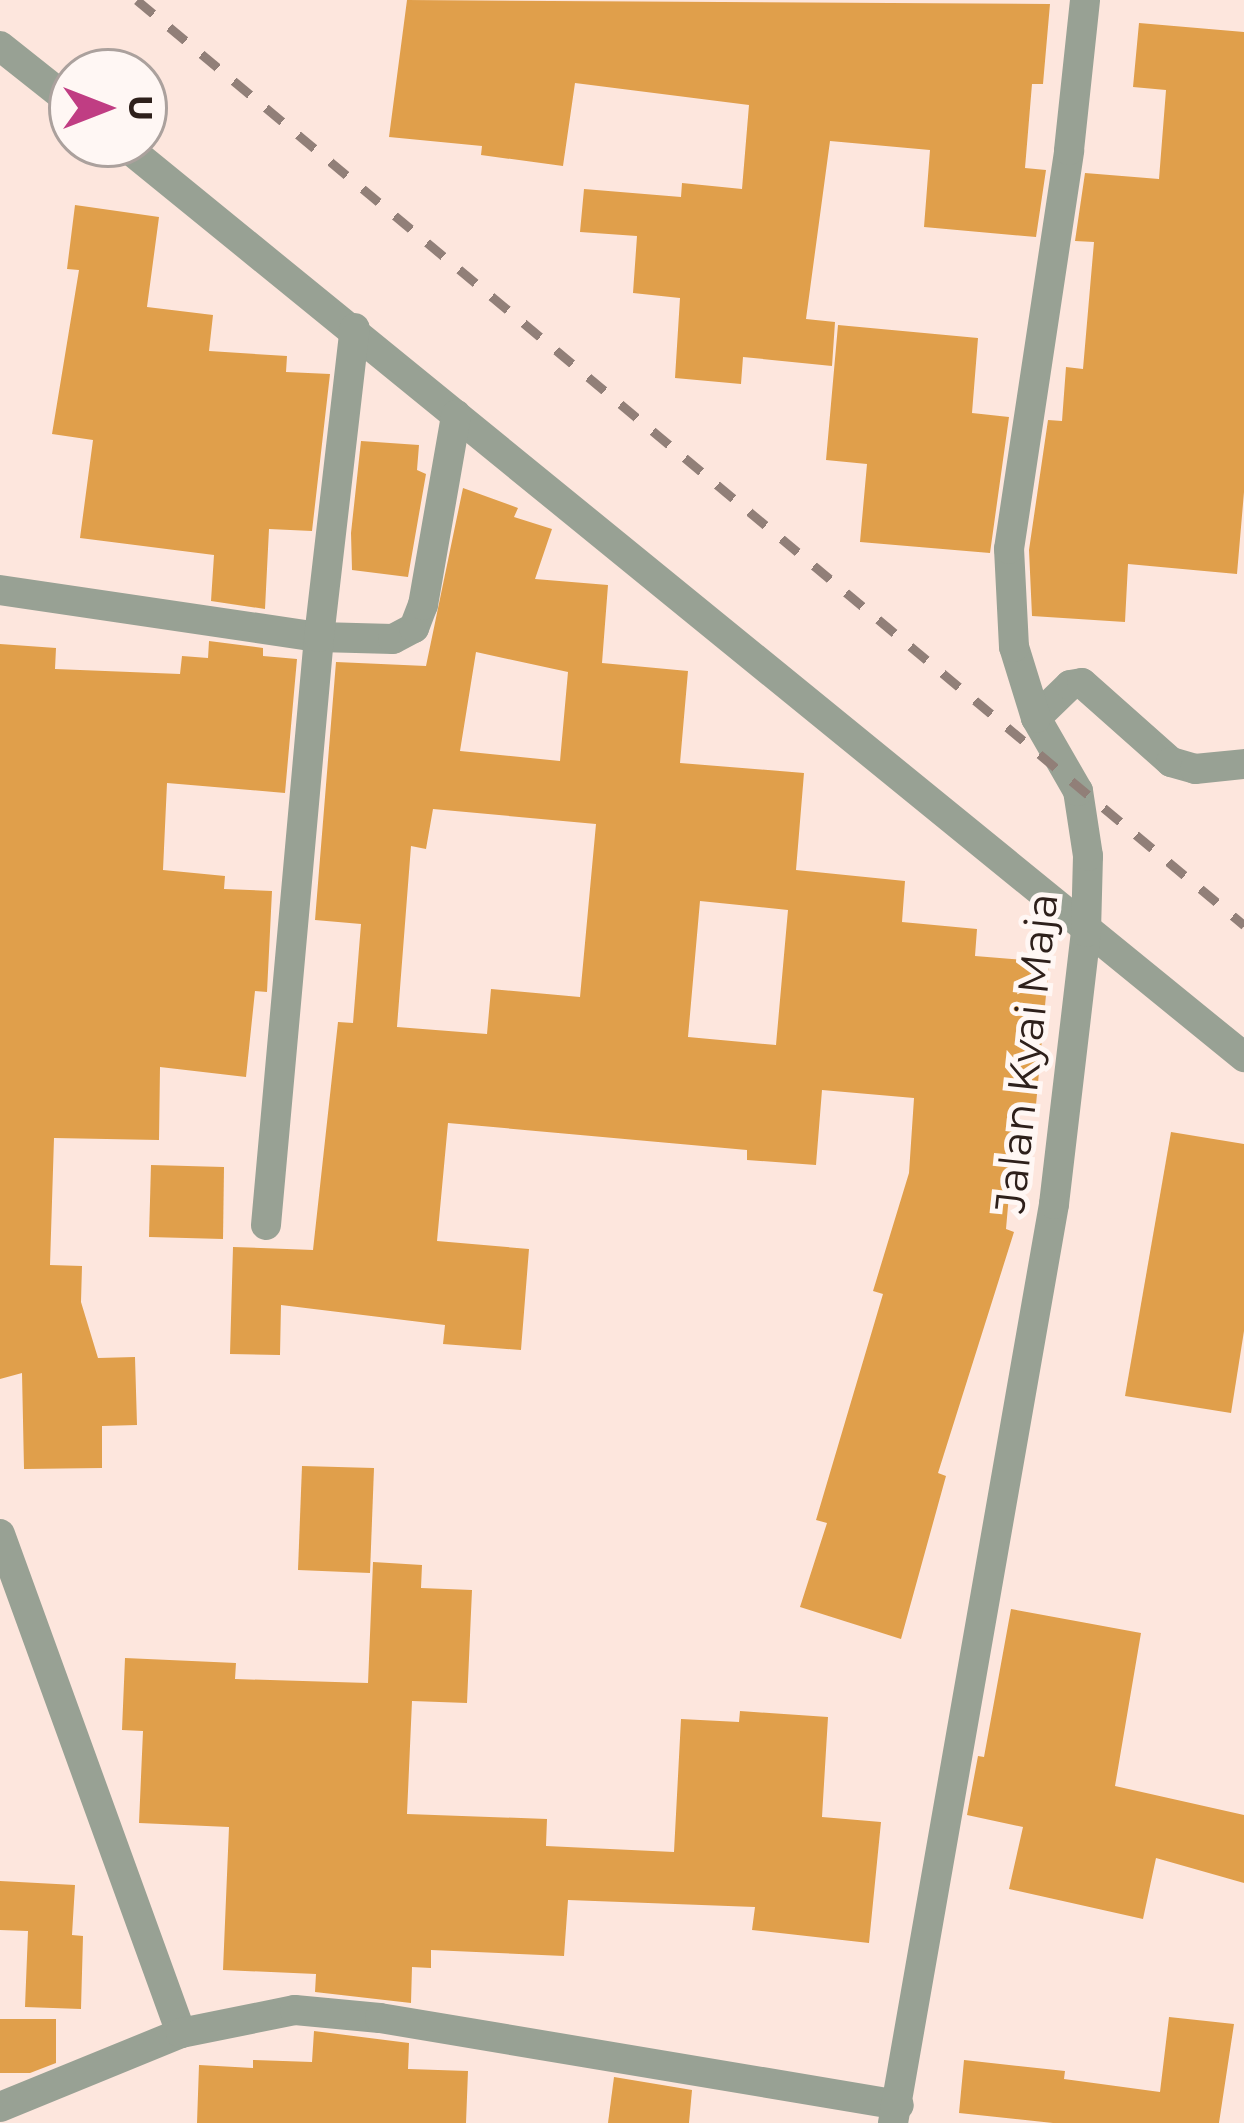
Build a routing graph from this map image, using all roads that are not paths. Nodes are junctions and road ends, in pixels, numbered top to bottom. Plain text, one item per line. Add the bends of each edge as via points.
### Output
1 (1085, 0) edge
2 (0, 46) edge
3 (48, 84) edge
4 (153, 168) edge
5 (355, 328) junction
6 (456, 415) junction
7 (0, 590) edge
8 (319, 637) junction
9 (1036, 718) junction
10 (1244, 764) edge
11 (1087, 932) junction
12 (1244, 1057) edge
13 (266, 1225) dead end
14 (0, 1534) edge
15 (156, 2042) junction
16 (0, 2107) edge
17 (896, 2114) edge

1 - 9 street, Jalan Kyai Maja via 1009,549 1014,646
2 - 3 street
4 - 5 street
5 - 6 street
5 - 8 street
6 - 8 street via 414,628 393,639
6 - 11 street
7 - 8 street
8 - 13 street
9 - 10 street via 1072,683 1082,683 1178,766
9 - 11 street, Jalan Kyai Maja via 1078,791
11 - 12 street
11 - 17 street, Jalan Kyai Maja via 1054,1204
14 - 15 street
15 - 16 street
15 - 17 street via 296,2010 380,2018

